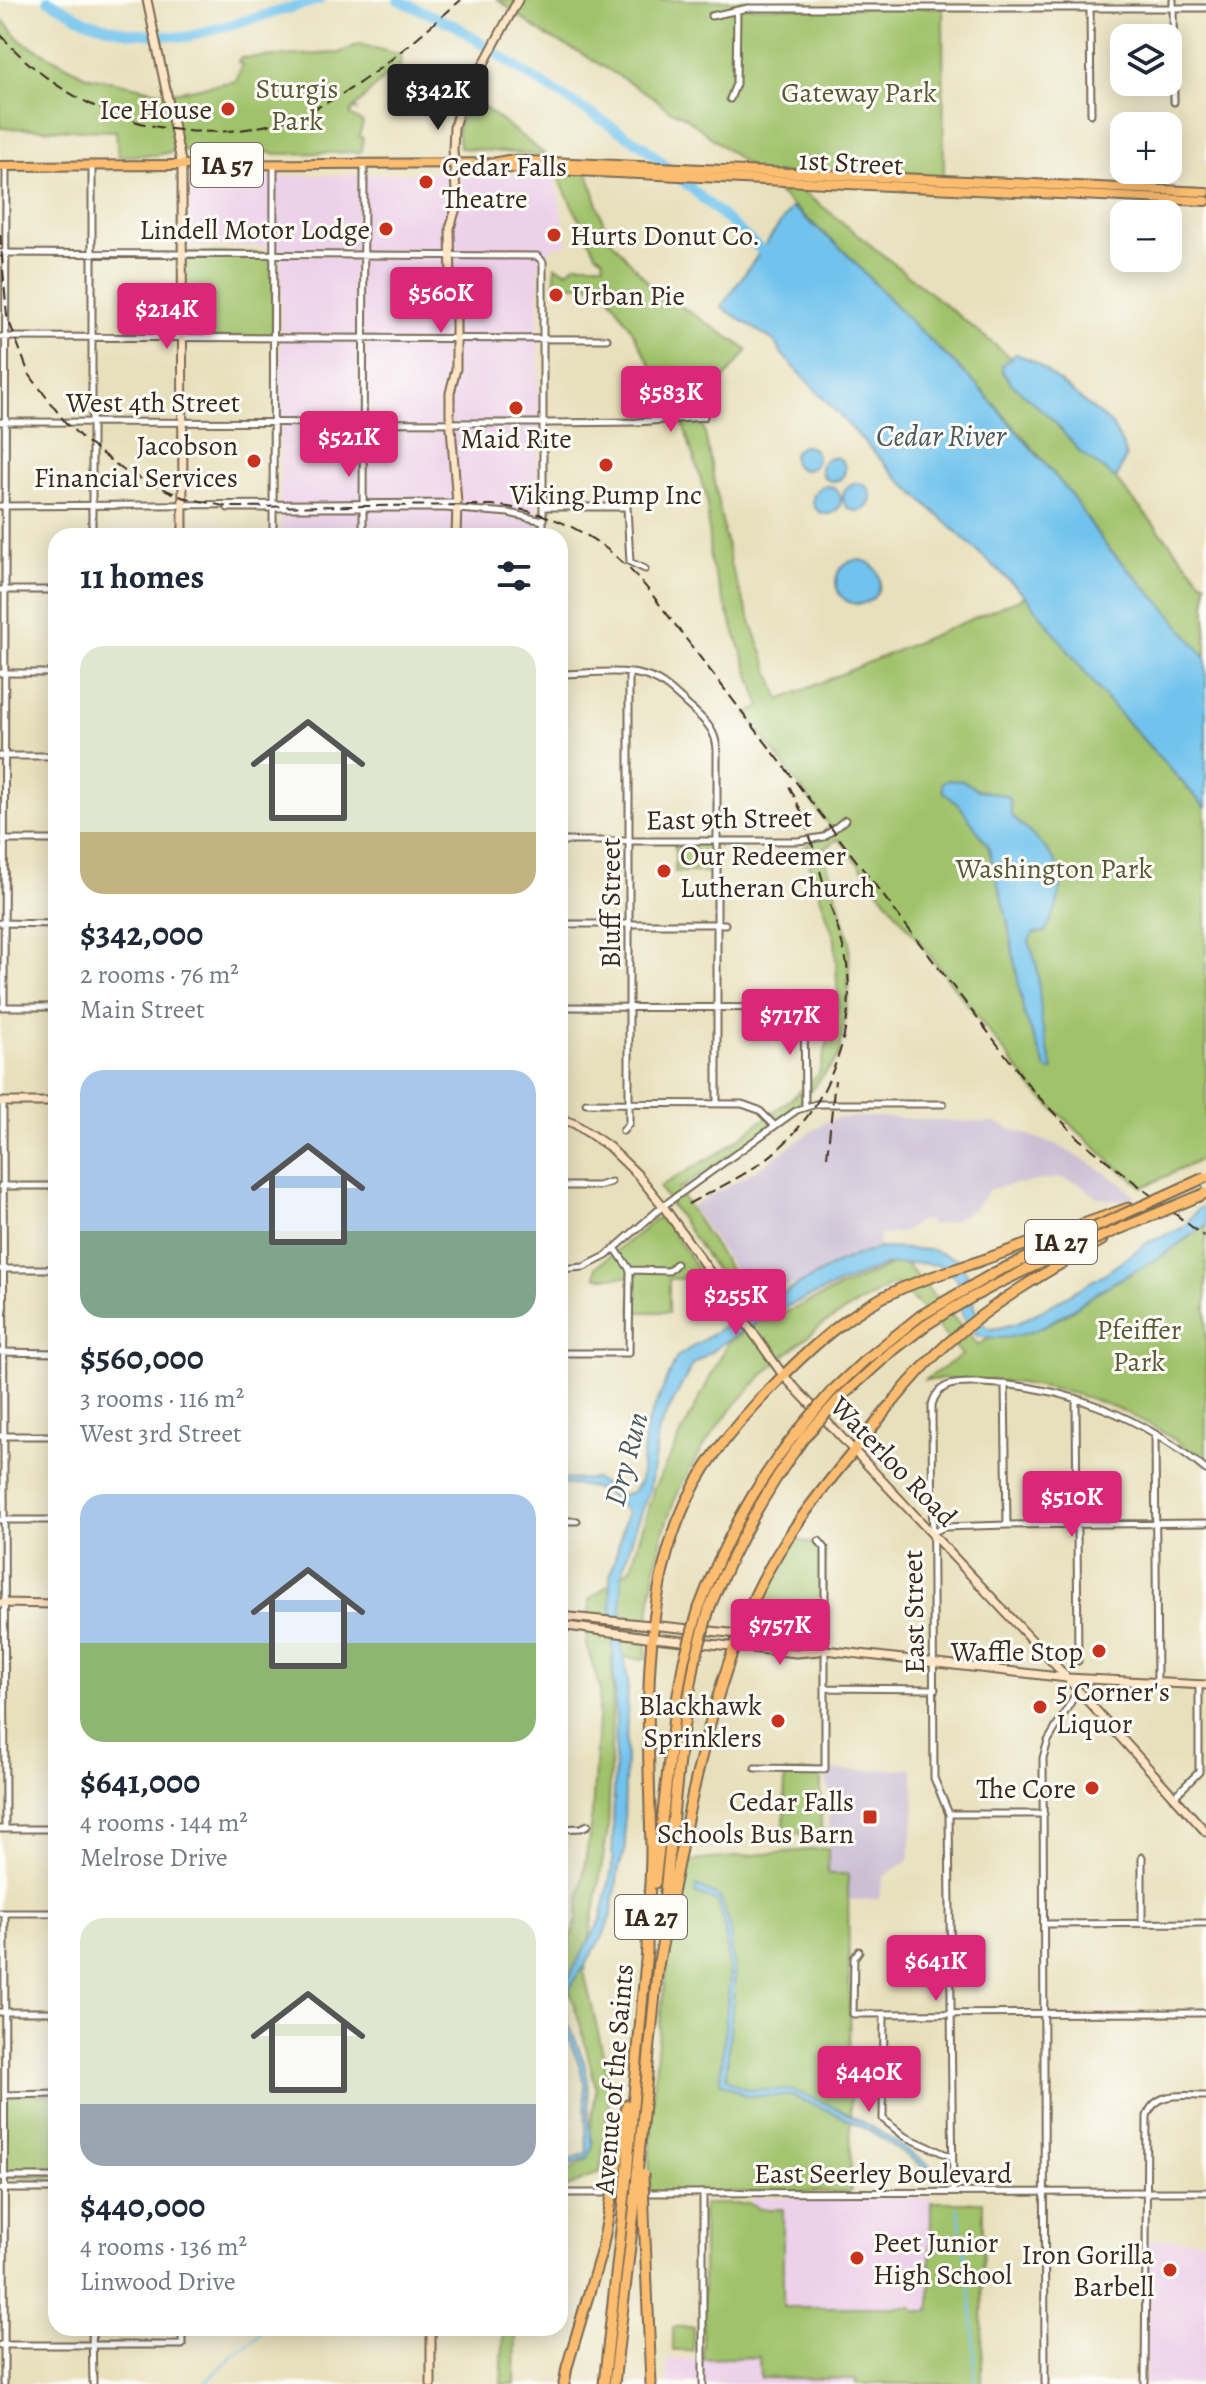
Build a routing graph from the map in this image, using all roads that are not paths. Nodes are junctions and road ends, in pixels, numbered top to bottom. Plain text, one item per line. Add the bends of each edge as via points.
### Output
1 (147, 0) edge
2 (518, 0) edge
3 (748, 0) edge
4 (978, 0) edge
5 (814, 4) edge
6 (897, 4) edge
7 (1173, 4) edge
8 (748, 8) junction
9 (978, 8) junction
10 (1090, 8) junction
11 (1206, 8) edge
12 (737, 10) junction
13 (711, 16) dead end
14 (730, 99) dead end
15 (1174, 102) dead end
16 (1091, 114) dead end
17 (453, 161) junction
18 (364, 163) junction
19 (92, 165) junction
20 (274, 165) junction
21 (3, 166) edge
22 (182, 166) junction
23 (780, 177) junction
24 (1206, 192) edge
25 (1206, 201) edge
26 (4, 253) edge
27 (92, 253) junction
28 (182, 253) junction
29 (273, 253) junction
30 (364, 254) junction
31 (450, 254) junction
32 (3, 337) edge
33 (92, 337) junction
34 (182, 338) junction
35 (273, 338) junction
36 (364, 338) junction
37 (456, 338) junction
38 (543, 339) junction
39 (607, 339) dead end
40 (704, 417) dead end
41 (3, 422) edge
42 (92, 422) junction
43 (182, 422) junction
44 (273, 422) junction
45 (363, 422) junction
46 (450, 422) junction
47 (543, 423) junction
48 (3, 506) edge
49 (92, 506) junction
50 (183, 506) junction
51 (456, 506) junction
52 (273, 507) junction
53 (363, 507) junction
54 (543, 507) junction
55 (543, 521) junction
56 (92, 528) edge
57 (183, 528) edge
58 (273, 528) edge
59 (363, 528) edge
60 (456, 528) edge
61 (543, 528) edge
62 (645, 569) dead end
63 (3, 590) edge
64 (48, 590) edge
65 (3, 673) edge
66 (48, 673) edge
67 (568, 674) edge
68 (629, 674) junction
69 (3, 756) edge
70 (48, 756) edge
71 (845, 820) dead end
72 (2, 840) edge
73 (48, 840) edge
74 (568, 841) edge
75 (629, 841) junction
76 (717, 841) junction
77 (2, 923) edge
78 (48, 924) edge
79 (568, 924) edge
80 (630, 924) junction
81 (721, 924) junction
82 (2, 1007) edge
83 (48, 1007) edge
84 (568, 1007) edge
85 (630, 1007) junction
86 (717, 1008) junction
87 (2, 1102) edge
88 (48, 1102) edge
89 (586, 1103) dead end
90 (629, 1104) junction
91 (717, 1104) junction
92 (943, 1104) dead end
93 (805, 1106) junction
94 (568, 1121) edge
95 (773, 1124) junction
96 (623, 1131) dead end
97 (1206, 1177) edge
98 (611, 1182) dead end
99 (2, 1186) edge
100 (48, 1186) edge
101 (568, 1186) edge
102 (1206, 1193) edge
103 (1150, 1200) junction
104 (663, 1206) junction
105 (1115, 1232) junction
106 (615, 1248) junction
107 (676, 1264) dead end
108 (568, 1268) edge
109 (2, 1269) edge
110 (48, 1269) edge
111 (630, 1270) junction
112 (923, 1320) junction
113 (2, 1352) edge
114 (48, 1353) edge
115 (568, 1353) edge
116 (783, 1375) junction
117 (1005, 1384) junction
118 (1076, 1398) junction
119 (1155, 1433) junction
120 (2, 1436) edge
121 (48, 1436) edge
122 (853, 1452) junction
123 (1206, 1470) edge
124 (2, 1520) edge
125 (48, 1520) edge
126 (568, 1521) edge
127 (577, 1521) dead end
128 (1156, 1523) junction
129 (1206, 1523) edge
130 (1077, 1524) junction
131 (1007, 1525) junction
132 (932, 1533) junction
133 (819, 1541) dead end
134 (2, 1604) edge
135 (48, 1604) edge
136 (568, 1617) edge
137 (655, 1625) junction
138 (568, 1626) edge
139 (740, 1634) junction
140 (654, 1638) junction
141 (735, 1647) junction
142 (825, 1650) junction
143 (689, 1661) junction
144 (1078, 1661) dead end
145 (935, 1663) junction
146 (1067, 1678) junction
147 (1157, 1683) junction
148 (1202, 1685) edge
149 (825, 1688) junction
150 (935, 1689) junction
151 (1078, 1690) junction
152 (755, 1768) dead end
153 (1175, 1796) junction
154 (949, 1814) junction
155 (1044, 1814) junction
156 (588, 1825) dead end
157 (2, 1829) edge
158 (48, 1829) edge
159 (568, 1829) edge
160 (1206, 1832) edge
161 (1142, 1857) dead end
162 (3, 1913) edge
163 (48, 1913) edge
164 (1142, 1923) junction
165 (1206, 1923) edge
166 (1044, 1924) junction
167 (859, 1951) dead end
168 (647, 1953) junction
169 (658, 1966) junction
170 (3, 2012) edge
171 (48, 2012) edge
172 (1206, 2013) edge
173 (884, 2014) junction
174 (951, 2014) junction
175 (1044, 2014) junction
176 (48, 2094) edge
177 (5, 2095) junction
178 (1206, 2096) edge
179 (952, 2157) junction
180 (631, 2174) junction
181 (2, 2177) edge
182 (48, 2177) edge
183 (2, 2189) edge
184 (48, 2189) edge
185 (953, 2192) junction
186 (1206, 2192) edge
187 (568, 2193) edge
188 (703, 2193) junction
189 (1045, 2193) junction
190 (1146, 2193) junction
191 (634, 2212) junction
192 (92, 2336) edge
193 (182, 2336) edge
194 (431, 2336) edge
195 (2, 2345) edge
196 (92, 2345) junction
197 (574, 2345) junction
198 (4, 2384) edge
199 (93, 2384) edge
200 (431, 2384) edge
201 (564, 2384) edge
202 (571, 2384) edge
203 (604, 2384) edge
204 (614, 2384) edge
205 (651, 2384) edge
206 (703, 2384) edge
207 (1045, 2384) edge
208 (1145, 2384) edge

1 - 22 main road
2 - 17 main road via 459,110
3 - 8 street
4 - 9 street
5 - 6 street
5 - 8 street
6 - 9 street
7 - 10 street
7 - 11 street
7 - 15 street
8 - 12 street
9 - 10 street
10 - 16 street
12 - 13 street
12 - 14 street via 736,84
17 - 18 main road, IA 57
17 - 23 main road, 1st Street via 508,168
17 - 31 main road via 457,205
18 - 20 main road, IA 57
18 - 30 street
19 - 21 main road, IA 57
19 - 22 main road, IA 57
19 - 27 street
20 - 22 main road, IA 57
20 - 29 street
21 - 26 street
22 - 28 main road
23 - 24 main road, 1st Street
23 - 25 main road, 1st Street
26 - 27 street
26 - 32 street
27 - 28 street
27 - 33 street
28 - 29 street
28 - 34 main road
29 - 30 street
29 - 35 street
30 - 31 street
30 - 36 street
31 - 37 main road
31 - 38 street via 537,256 543,262
32 - 33 street
32 - 41 street
33 - 34 street
33 - 42 street
34 - 35 street
34 - 43 main road
35 - 36 street
35 - 44 street
36 - 37 street
36 - 45 street
37 - 38 street
37 - 46 main road
38 - 39 street
38 - 47 street
40 - 47 street, West 4th Street
41 - 42 street, West 4th Street
41 - 48 street
42 - 43 street, West 4th Street
42 - 49 street
43 - 44 street, West 4th Street
43 - 50 main road
44 - 45 street, West 4th Street
44 - 52 street
45 - 46 street, West 4th Street
45 - 53 street
46 - 47 street, West 4th Street
46 - 51 main road
47 - 54 street
48 - 49 street
48 - 63 street
49 - 50 street
49 - 56 street
50 - 52 street
50 - 57 main road
51 - 53 street
51 - 55 street
51 - 60 main road
52 - 53 street
52 - 58 street
53 - 59 street
54 - 55 street
54 - 62 street via 627,507 630,562
55 - 61 street
63 - 64 street
63 - 65 street
65 - 66 street
65 - 69 street
67 - 68 street
68 - 75 street, Bluff Street
68 - 76 street via 659,682 712,728 717,750
69 - 70 street
69 - 72 street
71 - 76 street, East 9th Street via 828,835 810,840
72 - 73 street
72 - 77 street
74 - 75 street, East 9th Street
75 - 76 street, East 9th Street
75 - 80 street, Bluff Street
76 - 81 street
77 - 78 street
77 - 82 street
79 - 80 street
80 - 81 street
80 - 85 street, Bluff Street
81 - 86 street
82 - 83 street
84 - 85 street
85 - 86 street
85 - 90 street, Bluff Street
86 - 91 street
86 - 93 street via 804,1008
87 - 88 main road
87 - 99 street
89 - 90 street
90 - 91 street
90 - 96 street, Bluff Street via 629,1123
91 - 95 street via 759,1110
92 - 93 street
93 - 95 street
94 - 104 main road, Waterloo Road via 608,1146
95 - 104 street
97 - 103 highway, Avenue of the Saints / IA 27, bridge
98 - 101 street
99 - 100 street
99 - 109 street
102 - 105 highway, Avenue of the Saints / IA 27, bridge
103 - 112 highway, Avenue of the Saints / IA 27, bridge via 996,1272
103 - 116 highway, bridge via 900,1289 849,1318
104 - 106 street
104 - 116 main road, Waterloo Road
105 - 112 highway, Avenue of the Saints / IA 27, bridge
105 - 122 highway, bridge via 1026,1283 971,1323 894,1399
106 - 108 street via 596,1262
106 - 111 street
107 - 111 street via 669,1271
109 - 110 street
109 - 113 street
111 - 115 street via 629,1353
112 - 143 highway, Avenue of the Saints / IA 27, bridge via 835,1395 800,1435 704,1608
113 - 114 street
113 - 120 street
116 - 122 main road, Waterloo Road
116 - 137 highway via 734,1428 691,1493 665,1561
117 - 118 street
117 - 131 street
117 - 132 street, East Street via 957,1383 934,1395
118 - 119 street
118 - 130 street
119 - 123 street
119 - 128 street
120 - 121 street
120 - 124 street
122 - 132 main road, Waterloo Road
122 - 139 highway via 775,1558
124 - 125 street
124 - 134 street
126 - 127 street
128 - 129 street
128 - 130 street
128 - 147 street
130 - 131 street
130 - 144 street
131 - 132 street via 944,1527
132 - 145 street, East Street
132 - 146 main road, Waterloo Road
133 - 142 street via 825,1548
134 - 135 main road
134 - 157 street
136 - 137 main road
137 - 139 main road
137 - 140 highway
138 - 140 main road
139 - 141 highway
139 - 142 main road
140 - 141 main road
140 - 168 highway via 648,1721
141 - 142 main road
141 - 169 highway via 691,1795
142 - 145 main road
142 - 149 street
143 - 168 highway, Avenue of the Saints / IA 27 via 672,1728
143 - 169 highway, Avenue of the Saints / IA 27
145 - 146 main road
145 - 150 street, East Street
146 - 147 main road
146 - 151 main road, Waterloo Road
147 - 148 main road
148 - 153 street via 1199,1772
149 - 150 street
149 - 152 street via 825,1769
150 - 154 street, East Street via 934,1778
151 - 153 main road, Waterloo Road
151 - 155 street via 1045,1749
153 - 160 main road, Waterloo Road
154 - 155 street
154 - 174 street
155 - 166 street
156 - 159 street
157 - 158 street
161 - 164 street
162 - 163 street
162 - 170 street
164 - 165 street
164 - 166 street
166 - 175 street
167 - 173 street via 854,1958 853,2014
168 - 180 highway, Avenue of the Saints / IA 27
169 - 180 highway, Avenue of the Saints / IA 27
170 - 171 street
170 - 177 street
172 - 175 street
173 - 174 street
173 - 179 street via 883,2119 904,2136
174 - 175 street
174 - 179 street
175 - 189 street
176 - 177 street
177 - 181 street
178 - 190 street via 1167,2097 1151,2107 1146,2121
179 - 185 street
180 - 191 highway, bridge
180 - 191 highway, Avenue of the Saints / IA 27, bridge
180 - 197 highway, bridge via 609,2212
181 - 182 street
181 - 183 street
183 - 184 street
183 - 195 street
185 - 188 street, East Seerley Boulevard
185 - 189 street, East Seerley Boulevard
186 - 190 street, East Seerley Boulevard
187 - 188 street, East Seerley Boulevard
188 - 206 street
189 - 190 street, East Seerley Boulevard
189 - 207 street
190 - 208 street
191 - 203 highway, Avenue of the Saints / IA 27
191 - 204 highway, Avenue of the Saints / IA 27
191 - 205 highway
192 - 196 street
193 - 196 street via 182,2345
194 - 200 main road
195 - 196 street
195 - 198 street
196 - 199 street
197 - 201 highway
197 - 202 highway

